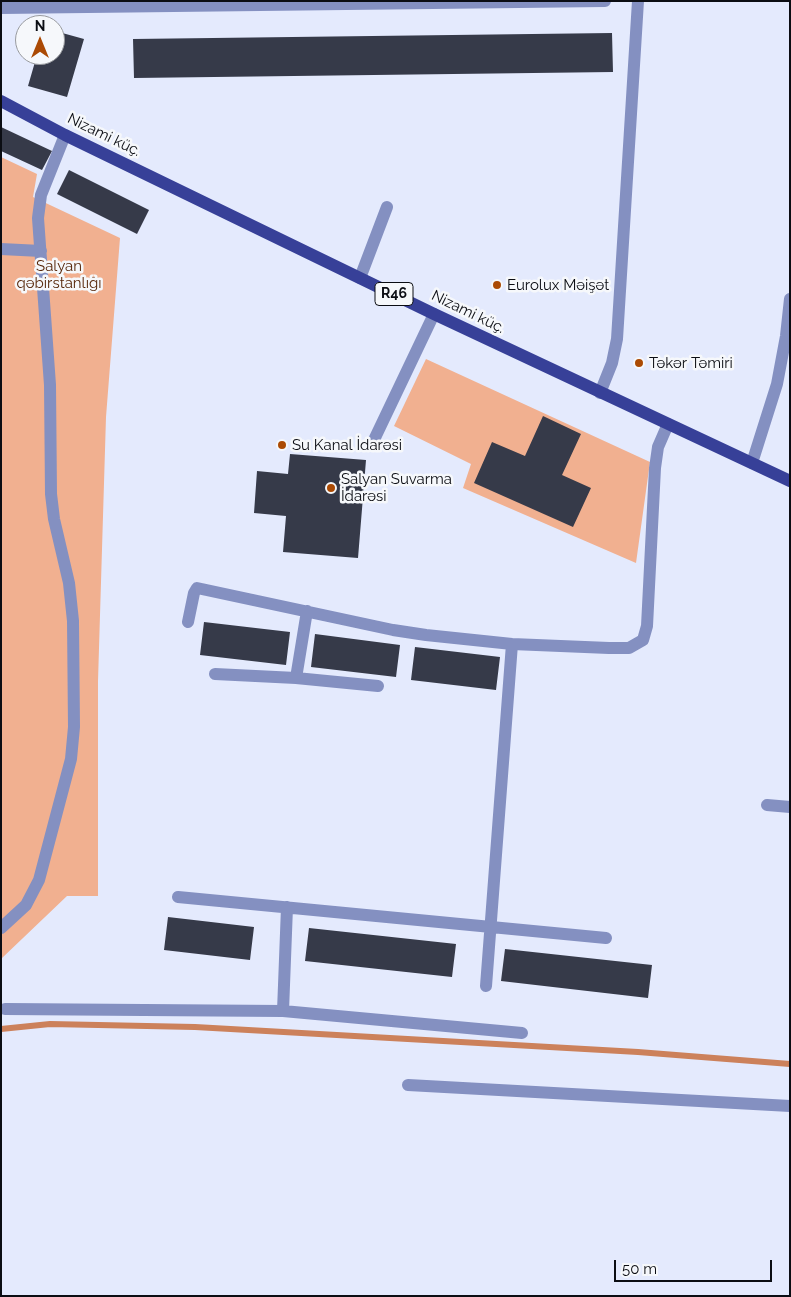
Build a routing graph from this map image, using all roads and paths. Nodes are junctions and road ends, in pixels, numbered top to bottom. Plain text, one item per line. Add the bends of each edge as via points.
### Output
1 (605, 1) edge
2 (638, 1) edge
3 (142, 4) edge
4 (224, 4) edge
5 (104, 5) edge
6 (1, 8) edge
7 (1, 101) edge
8 (65, 134) junction
9 (387, 208) dead end
10 (1, 249) edge
11 (41, 252) junction
12 (360, 278) junction
13 (790, 299) edge
14 (434, 314) junction
15 (600, 393) junction
16 (668, 424) junction
17 (373, 442) dead end
18 (752, 463) junction
19 (790, 481) edge
20 (307, 611) junction
21 (188, 622) dead end
22 (512, 644) junction
23 (215, 674) dead end
24 (296, 678) junction
25 (378, 686) dead end
26 (767, 805) dead end
27 (790, 807) edge
28 (178, 897) dead end
29 (287, 907) junction
30 (491, 927) junction
31 (1, 928) edge
32 (606, 938) dead end
33 (486, 986) dead end
34 (5, 1009) dead end
35 (282, 1012) junction
36 (522, 1033) dead end
37 (408, 1085) dead end
38 (790, 1106) edge

1 - 4 street
2 - 15 street via 617,340
3 - 4 street
3 - 5 street
5 - 6 street
7 - 8 main road, Nizami küç. / R46
8 - 11 street via 40,195
8 - 12 main road, Nizami küç. / R46
9 - 12 street
10 - 11 street
11 - 31 street via 50,385 51,494 74,621 74,727 71,760 39,880 26,905
12 - 14 main road, Nizami küç. / R46
13 - 18 street via 777,384
14 - 15 main road, Nizami küç. / R46
14 - 17 street
15 - 16 main road, Nizami küç. / R46
16 - 18 main road, Nizami küç. / R46
16 - 22 street via 658,447 655,468 647,626 643,640 629,648
18 - 19 main road, Nizami küç. / R46
20 - 21 street via 197,588
20 - 22 street via 393,630
20 - 24 street
22 - 30 street
23 - 24 street
24 - 25 street
26 - 27 street
28 - 29 street
29 - 30 street
29 - 35 street
30 - 32 street
30 - 33 street
34 - 35 street
35 - 36 street
37 - 38 street

